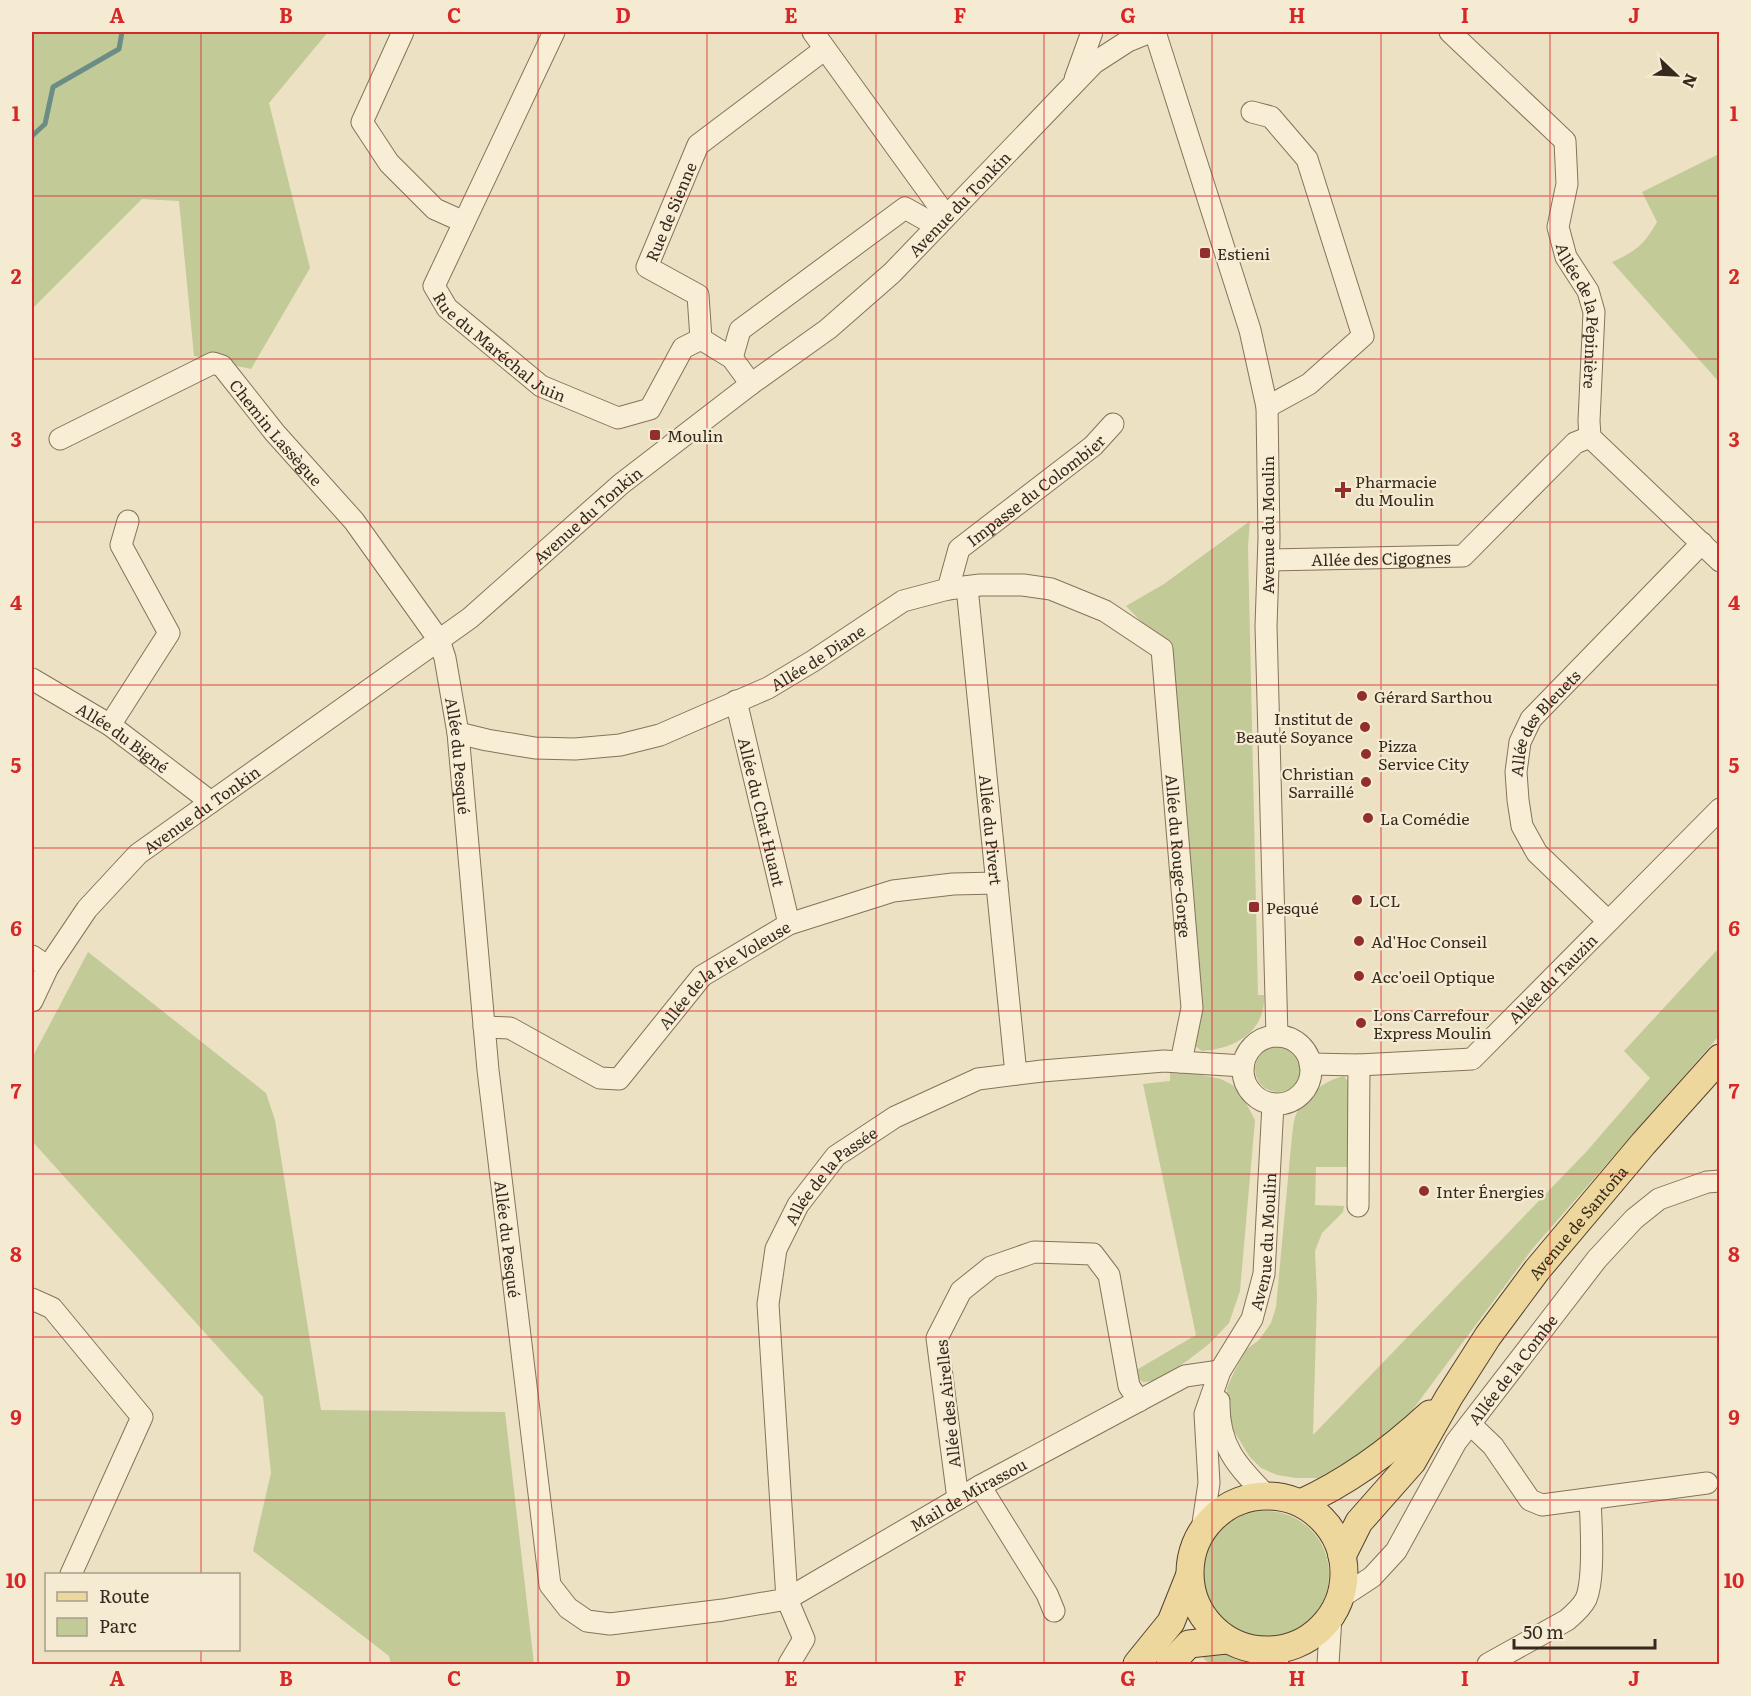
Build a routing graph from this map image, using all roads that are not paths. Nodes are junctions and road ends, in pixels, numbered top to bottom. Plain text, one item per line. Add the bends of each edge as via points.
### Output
1 (404, 32) edge
2 (554, 32) edge
3 (1092, 32) edge
4 (1150, 32) edge
5 (1155, 32) edge
6 (1450, 32) edge
7 (819, 40) edge
8 (1074, 82) junction
9 (1252, 112) dead end
10 (942, 221) junction
11 (464, 222) junction
12 (701, 339) junction
13 (732, 358) junction
14 (751, 384) junction
15 (1267, 406) junction
16 (1113, 424) dead end
17 (1590, 437) junction
18 (60, 439) dead end
19 (128, 521) dead end
20 (1702, 543) junction
21 (1269, 560) junction
22 (1719, 561) edge
23 (957, 588) junction
24 (439, 640) junction
25 (1162, 649) joint
26 (32, 679) edge
27 (736, 701) junction
28 (110, 725) junction
29 (458, 732) junction
30 (211, 802) junction
31 (1719, 809) edge
32 (997, 883) junction
33 (1608, 921) junction
34 (789, 924) junction
35 (40, 962) edge
36 (32, 1001) edge
37 (484, 1027) junction
38 (1277, 1036) junction
39 (1719, 1058) edge
40 (1181, 1062) junction
41 (1310, 1064) junction
42 (1359, 1065) junction
43 (1243, 1066) junction
44 (1016, 1074) junction
45 (1273, 1104) junction
46 (1719, 1181) edge
47 (1358, 1206) dead end
48 (32, 1299) edge
49 (1220, 1371) junction
50 (1449, 1397) junction
51 (1140, 1401) junction
52 (1470, 1424) junction
53 (1707, 1483) dead end
54 (980, 1486) junction
55 (1267, 1496) junction
56 (958, 1498) junction
57 (1590, 1499) junction
58 (1301, 1503) junction
59 (1202, 1530) junction
60 (1342, 1556) junction
61 (72, 1573) edge
62 (1189, 1577) junction
63 (787, 1599) junction
64 (1335, 1608) junction
65 (1054, 1611) dead end
66 (1226, 1640) junction
67 (1272, 1658) edge
68 (789, 1665) edge
69 (1137, 1665) edge
70 (1170, 1665) edge
71 (1328, 1665) edge
72 (1488, 1665) edge

1 - 11 street via 363,122 389,163 435,209
2 - 11 street, Rue du Maréchal Juin
3 - 8 street
4 - 8 street, Avenue du Tonkin via 1094,63
5 - 15 street, Avenue du Moulin via 1250,330
6 - 17 street, Allée de la Pépinière via 1565,141 1568,184 1558,227 1566,257 1588,291 1594,312
7 - 10 street
7 - 12 street, Rue de Sienne via 698,145 647,267 698,295
8 - 10 street, Avenue du Tonkin
9 - 15 street via 1271,117 1307,159 1363,336 1309,384
10 - 13 street via 905,208 740,330
10 - 14 street, Avenue du Tonkin via 892,273 828,329
11 - 12 street, Rue du Maréchal Juin via 434,286 447,308 541,386 618,418 651,410 683,348
12 - 13 street
13 - 14 street
14 - 24 street, Avenue du Tonkin via 621,484 470,618
15 - 21 street, Avenue du Moulin
16 - 23 street, Impasse du Colombier via 1093,446 959,549
17 - 20 street
17 - 21 street, Allée des Cigognes via 1575,443 1462,556
18 - 24 street, Chemin Lassègue via 213,363 222,366 275,433 354,521
19 - 28 street via 121,545 169,633
20 - 22 street
20 - 33 street, Allée des Bleuets via 1531,719 1520,742 1516,772 1522,826 1537,853
21 - 38 street, Avenue du Moulin via 1266,626
23 - 25 street, Allée de Diane via 1023,585 1051,589 1105,611
23 - 27 street, Allée de Diane via 903,601 777,682
23 - 32 street, Allée du Pivert
24 - 29 street, Allée du Pesqué via 446,658
24 - 30 street, Avenue du Tonkin
25 - 40 street, Allée du Rouge-Gorge via 1192,1008
26 - 28 street, Allée du Bigné
27 - 29 street, Allée de Diane via 660,735 620,745 535,747
27 - 34 street, Allée du Chat Huant
28 - 30 street, Allée du Bigné
29 - 37 street, Allée du Pesqué
30 - 35 street, Avenue du Tonkin via 138,854
31 - 33 street, Allée du Tauzin
32 - 34 street, Allée de la Pie Voleuse via 893,891
32 - 44 street, Allée du Pivert
33 - 42 street, Allée du Tauzin via 1472,1059
34 - 37 street, Allée de la Pie Voleuse via 702,976 619,1079 600,1078 510,1028
35 - 36 street, Avenue du Tonkin
37 - 63 street, Allée du Pesqué via 550,1585 568,1608 587,1621 610,1624
38 - 41 street via 1295,1041 1308,1055
38 - 43 street via 1267,1037 1251,1048
39 - 50 main road, Avenue de Santoña via 1537,1270
40 - 43 street, Allée de la Passée
40 - 44 street, Allée de la Passée
41 - 42 street, Allée du Tauzin
41 - 45 street via 1308,1085 1302,1094 1284,1104
42 - 47 street
43 - 45 street via 1247,1087
44 - 63 street, Allée de la Passée via 978,1079 895,1117 836,1156 798,1204 776,1249 768,1304
45 - 49 street, Avenue du Moulin via 1264,1274 1252,1319
46 - 52 street, Allée de la Combe via 1659,1199 1634,1219 1597,1259
48 - 61 street via 52,1308 142,1417
49 - 51 street, Mail de Mirassou via 1185,1376
49 - 55 street, Avenue du Moulin via 1218,1423 1228,1450
49 - 59 street, Avenue du Moulin via 1205,1413 1209,1483
50 - 58 main road, Avenue de Santoña via 1396,1445 1331,1490
50 - 60 main road, Avenue de Santoña via 1412,1462 1359,1522
51 - 54 street, Mail de Mirassou
51 - 56 street, Allée des Airelles via 1129,1386 1109,1275 1093,1254 1034,1252 991,1267 961,1291 937,1338
52 - 57 street via 1493,1446 1530,1500 1542,1505
52 - 64 street, Allée de la Combe via 1456,1442 1396,1551
53 - 57 street
54 - 56 street, Mail de Mirassou
54 - 65 street
55 - 58 main road
55 - 59 main road via 1242,1500 1220,1512
56 - 63 street, Mail de Mirassou
57 - 72 street via 1592,1549 1586,1599 1567,1620
58 - 60 main road via 1334,1534
59 - 62 main road via 1192,1553
60 - 64 main road via 1344,1577
62 - 66 main road via 1194,1602 1207,1624
62 - 69 main road via 1171,1622
63 - 68 street via 804,1639
64 - 67 main road via 1313,1636
64 - 71 street
66 - 67 main road
66 - 70 main road via 1189,1644

